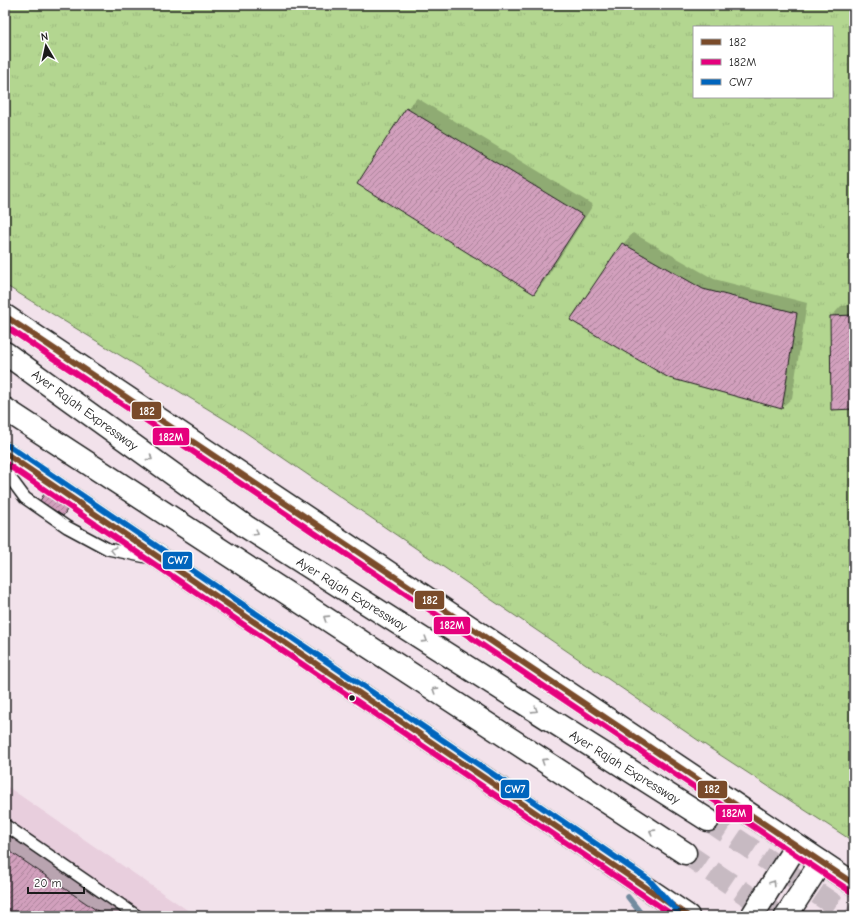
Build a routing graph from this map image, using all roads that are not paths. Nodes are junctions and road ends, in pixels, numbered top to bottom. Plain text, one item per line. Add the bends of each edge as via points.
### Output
1 (5, 316) edge
2 (5, 353) edge
3 (5, 409) edge
4 (5, 453) edge
5 (5, 471) edge
6 (165, 562) junction
7 (708, 820) tunnel mouth
8 (5, 825) edge
9 (796, 846) junction
10 (685, 853) tunnel mouth
11 (821, 862) junction
12 (854, 884) edge
13 (645, 887) junction
14 (137, 916) edge
15 (671, 916) edge
16 (688, 916) edge
17 (752, 916) edge
18 (786, 916) edge

1 - 9 main road
2 -> 7 main road, Ayer Rajah Expressway via 245,526
10 -> 3 main road
4 - 6 main road
6 -> 5 lane via 108,549 67,527 25,498
6 - 13 main road
8 - 14 lane
9 - 11 main road
17 -> 9 main road
11 - 12 main road
11 - 18 main road
13 - 15 main road
13 - 16 main road

